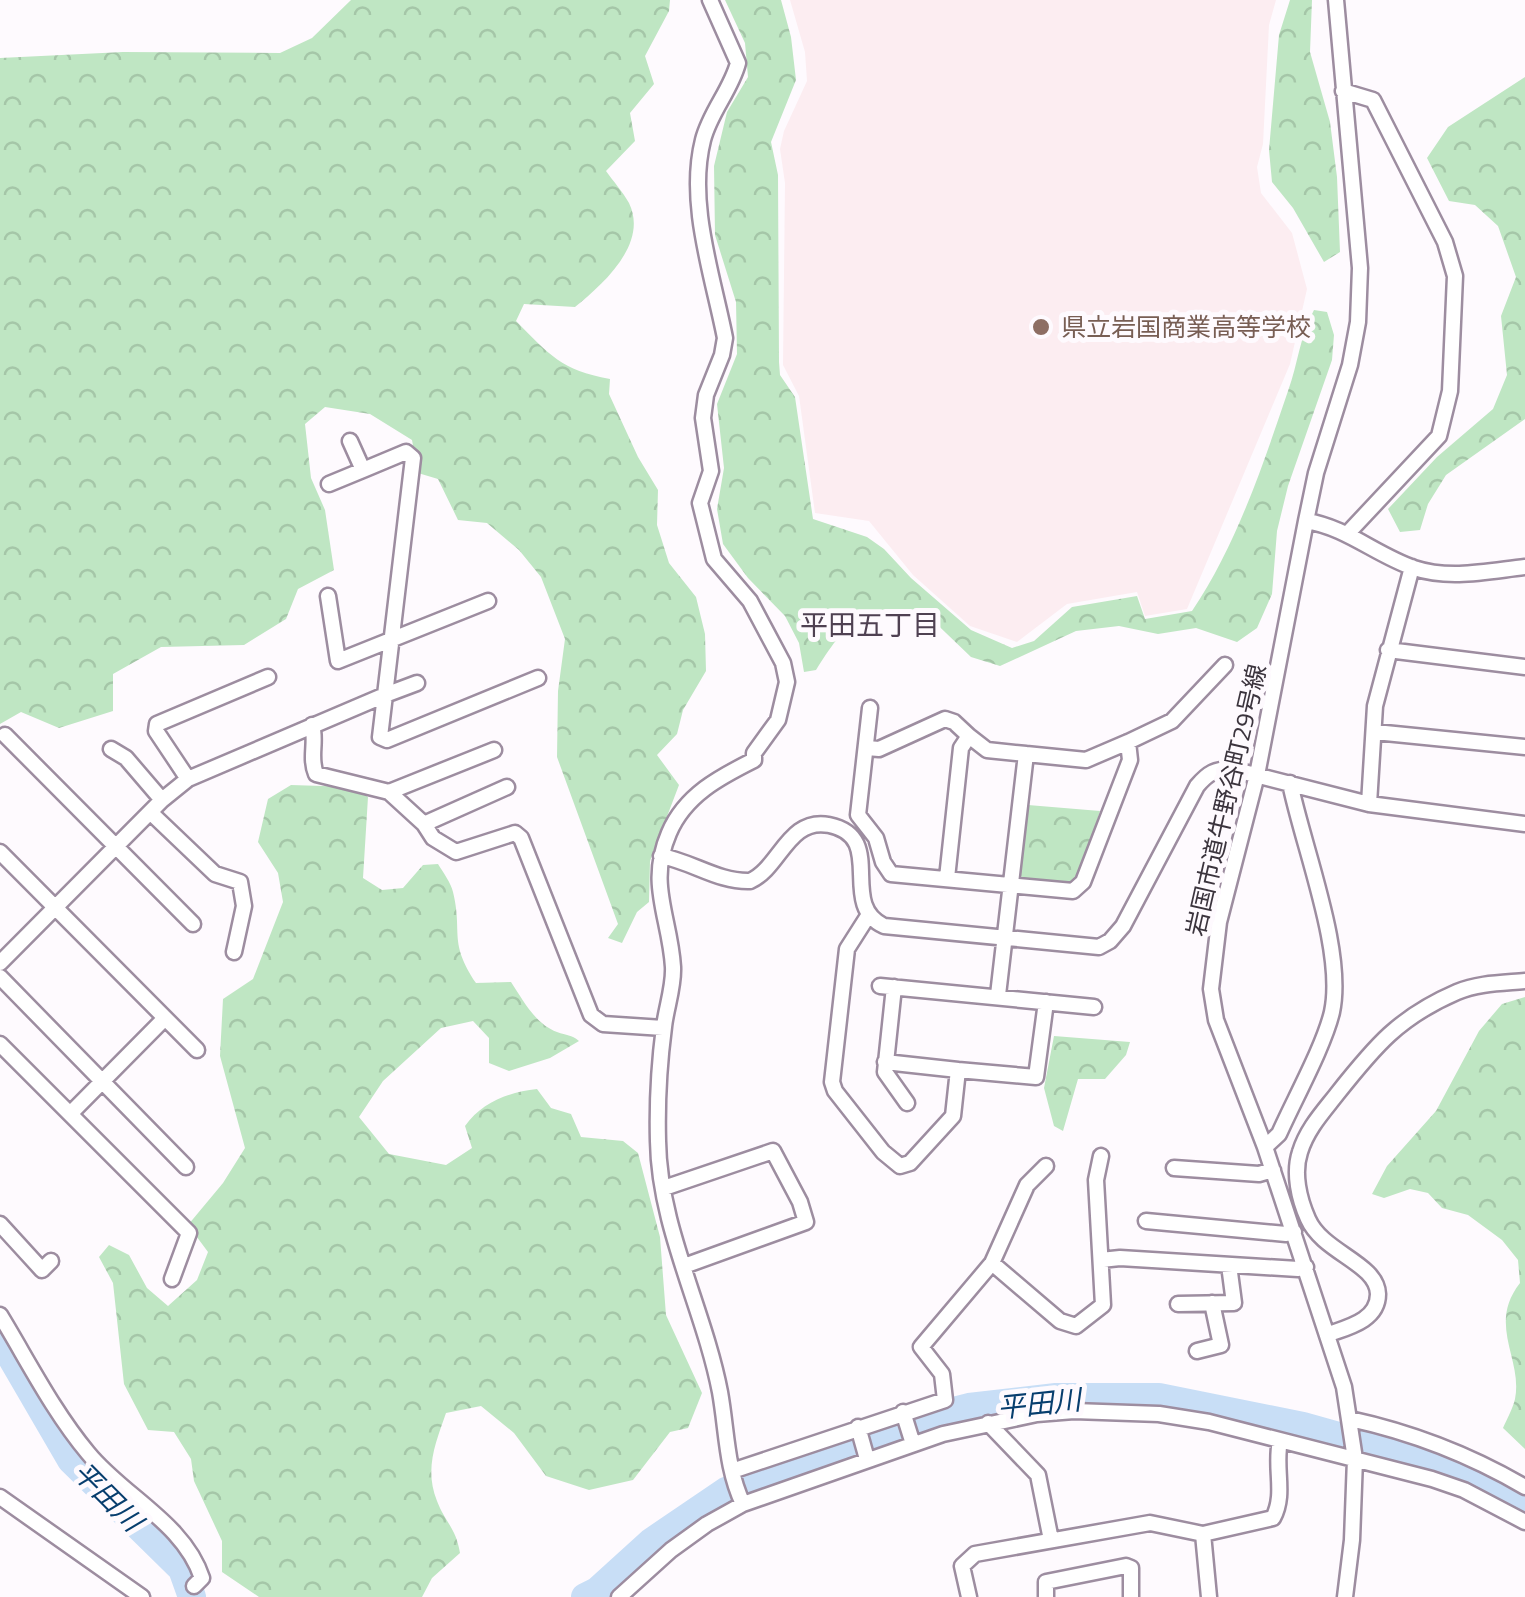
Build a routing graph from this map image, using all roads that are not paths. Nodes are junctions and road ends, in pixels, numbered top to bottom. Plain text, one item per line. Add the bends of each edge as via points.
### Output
1 (710, 0) edge
2 (1336, 0) edge
3 (1344, 91) junction
4 (350, 442) dead end
5 (363, 470) junction
6 (329, 484) dead end
7 (1306, 520) junction
8 (1348, 533) junction
9 (1412, 567) junction
10 (1525, 567) edge
11 (328, 596) dead end
12 (488, 601) dead end
13 (394, 637) junction
14 (1388, 650) junction
15 (1225, 665) dead end
16 (1525, 667) edge
17 (268, 677) dead end
18 (538, 678) dead end
19 (417, 683) dead end
20 (386, 696) junction
21 (870, 708) dead end
22 (312, 725) junction
23 (1375, 732) junction
24 (5, 735) dead end
25 (969, 736) junction
26 (1128, 742) junction
27 (1525, 747) edge
28 (866, 748) junction
29 (112, 749) dead end
30 (494, 750) dead end
31 (1026, 754) junction
32 (1257, 775) junction
33 (188, 780) junction
34 (1290, 784) junction
35 (507, 787) dead end
36 (389, 792) junction
37 (162, 800) junction
38 (1368, 804) junction
39 (150, 812) junction
40 (424, 824) junction
41 (1525, 824) edge
42 (117, 846) junction
43 (0, 852) edge
44 (661, 856) junction
45 (947, 878) junction
46 (1011, 885) junction
47 (55, 909) junction
48 (868, 916) junction
49 (193, 924) dead end
50 (1004, 938) junction
51 (234, 952) dead end
52 (0, 963) edge
53 (0, 977) edge
54 (1525, 981) edge
55 (998, 996) junction
56 (1046, 1002) junction
57 (1094, 1007) dead end
58 (165, 1018) junction
59 (664, 1028) junction
60 (0, 1044) edge
61 (197, 1050) dead end
62 (885, 1062) junction
63 (958, 1070) junction
64 (103, 1081) junction
65 (908, 1103) dead end
66 (70, 1114) junction
67 (1265, 1147) junction
68 (1101, 1156) dead end
69 (1046, 1166) dead end
70 (186, 1167) dead end
71 (1174, 1168) dead end
72 (1273, 1170) junction
73 (664, 1188) junction
74 (1146, 1222) dead end
75 (0, 1224) edge
76 (1294, 1232) junction
77 (1101, 1260) junction
78 (51, 1261) dead end
79 (992, 1263) junction
80 (1229, 1265) junction
81 (684, 1266) junction
82 (1306, 1267) junction
83 (172, 1278) dead end
84 (1212, 1303) junction
85 (1178, 1304) dead end
86 (0, 1315) edge
87 (1329, 1334) junction
88 (1196, 1351) dead end
89 (904, 1414) junction
90 (1350, 1420) junction
91 (988, 1423) junction
92 (858, 1429) junction
93 (912, 1440) junction
94 (1280, 1441) junction
95 (866, 1456) junction
96 (1354, 1456) junction
97 (732, 1474) junction
98 (1525, 1487) edge
99 (0, 1497) edge
100 (741, 1499) junction
101 (1525, 1522) edge
102 (1203, 1534) junction
103 (1051, 1540) junction
104 (194, 1586) dead end
105 (142, 1597) edge
106 (618, 1597) edge
107 (969, 1597) edge
108 (1046, 1597) edge
109 (1132, 1597) edge
110 (1210, 1597) edge
111 (1345, 1597) edge

1 - 44 street via 738,64 706,130 698,176 702,236 725,338 702,418 711,471 700,503 714,559 750,600 788,682 778,720 754,760 692,799
2 - 3 street, 岩国市道牛野谷町29号線
3 - 7 street, 岩国市道牛野谷町29号線 via 1360,268 1358,322
3 - 8 street via 1373,100 1446,242 1455,276 1450,391 1440,436
4 - 5 street
5 - 6 street
5 - 13 street via 406,452 412,458
7 - 8 street
7 - 32 street, 岩国市道牛野谷町29号線
8 - 9 street
9 - 10 street via 1458,574
9 - 14 street
11 - 13 street via 338,661
12 - 13 street
13 - 20 street
14 - 16 street
14 - 23 street
15 - 26 street via 1172,721
17 - 33 street via 157,724
18 - 20 street via 387,740 380,737
19 - 20 street
20 - 22 street
21 - 28 street
22 - 33 street
22 - 36 street via 316,774
23 - 27 street
23 - 38 street
24 - 42 street
25 - 28 street via 945,720 879,749
25 - 31 street via 987,750
25 - 45 street via 961,748
26 - 31 street via 1086,760
26 - 46 street via 1130,760 1083,882 1073,891
28 - 45 street via 858,814 883,862 891,874
29 - 37 street
30 - 36 street
31 - 46 street
32 - 34 street
32 - 50 street via 1208,773 1110,941 1086,947
32 - 67 street, 岩国市道牛野谷町29号線 via 1219,922 1211,989 1221,1035
33 - 37 street
34 - 38 street
34 - 67 street via 1335,984 1332,1015 1279,1134
35 - 40 street
36 - 40 street
37 - 39 street
38 - 41 street
39 - 42 street
39 - 51 street via 216,874 240,882 244,906
40 - 59 street via 456,852 514,833 521,838 591,1015 603,1024
42 - 47 street
42 - 49 street
43 - 47 street
44 - 48 street via 750,882 773,865 794,833 835,826 860,852
44 - 59 street via 658,895 672,966
45 - 46 street
46 - 50 street
47 - 52 street
47 - 58 street
48 - 50 street via 884,926
48 - 63 street via 847,948 835,1091 900,1166 953,1116
50 - 55 street
53 - 64 street
54 - 87 street via 1459,991 1396,1027 1310,1128 1299,1154 1301,1202 1326,1246 1370,1272 1378,1298 1364,1320
55 - 56 street
55 - 62 street via 887,986
56 - 57 street
56 - 63 street via 1036,1077
58 - 61 street
58 - 64 street
59 - 73 street via 658,1147
60 - 66 street
62 - 63 street
62 - 65 street
64 - 66 street
64 - 70 street
66 - 83 street via 190,1233
67 - 72 street, 岩国市道牛野谷町29号線
68 - 77 street
69 - 79 street via 1027,1185
71 - 72 street
72 - 76 street, 岩国市道牛野谷町29号線
73 - 81 street
73 - 81 street via 773,1152 806,1222
74 - 76 street
75 - 78 street via 42,1270
76 - 82 street, 岩国市道牛野谷町29号線
77 - 79 street via 1103,1305 1076,1326 1060,1322
77 - 80 street
79 - 89 street via 922,1347 942,1374 944,1400
80 - 82 street
80 - 84 street via 1234,1303
81 - 97 street via 720,1394
82 - 87 street, 岩国市道牛野谷町29号線
84 - 85 street
84 - 88 street via 1221,1345
86 - 104 street via 90,1456 182,1541 202,1578
87 - 90 street, 岩国市道牛野谷町29号線
89 - 92 street
89 - 93 street
90 - 96 street, 岩国市道牛野谷町29号線
90 - 98 street via 1432,1444
91 - 93 street
91 - 94 street via 1074,1411 1159,1414
91 - 103 street via 1038,1475
92 - 95 street
92 - 97 street
93 - 95 street
94 - 96 street
94 - 102 street via 1281,1504 1274,1518
95 - 100 street
96 - 101 street via 1448,1484
96 - 111 street, 岩国市道牛野谷町29号線
97 - 100 street
99 - 105 street
100 - 106 street
102 - 103 street via 1150,1523
102 - 110 street
103 - 107 street via 975,1554 962,1566
108 - 109 street via 1046,1582 1126,1566

